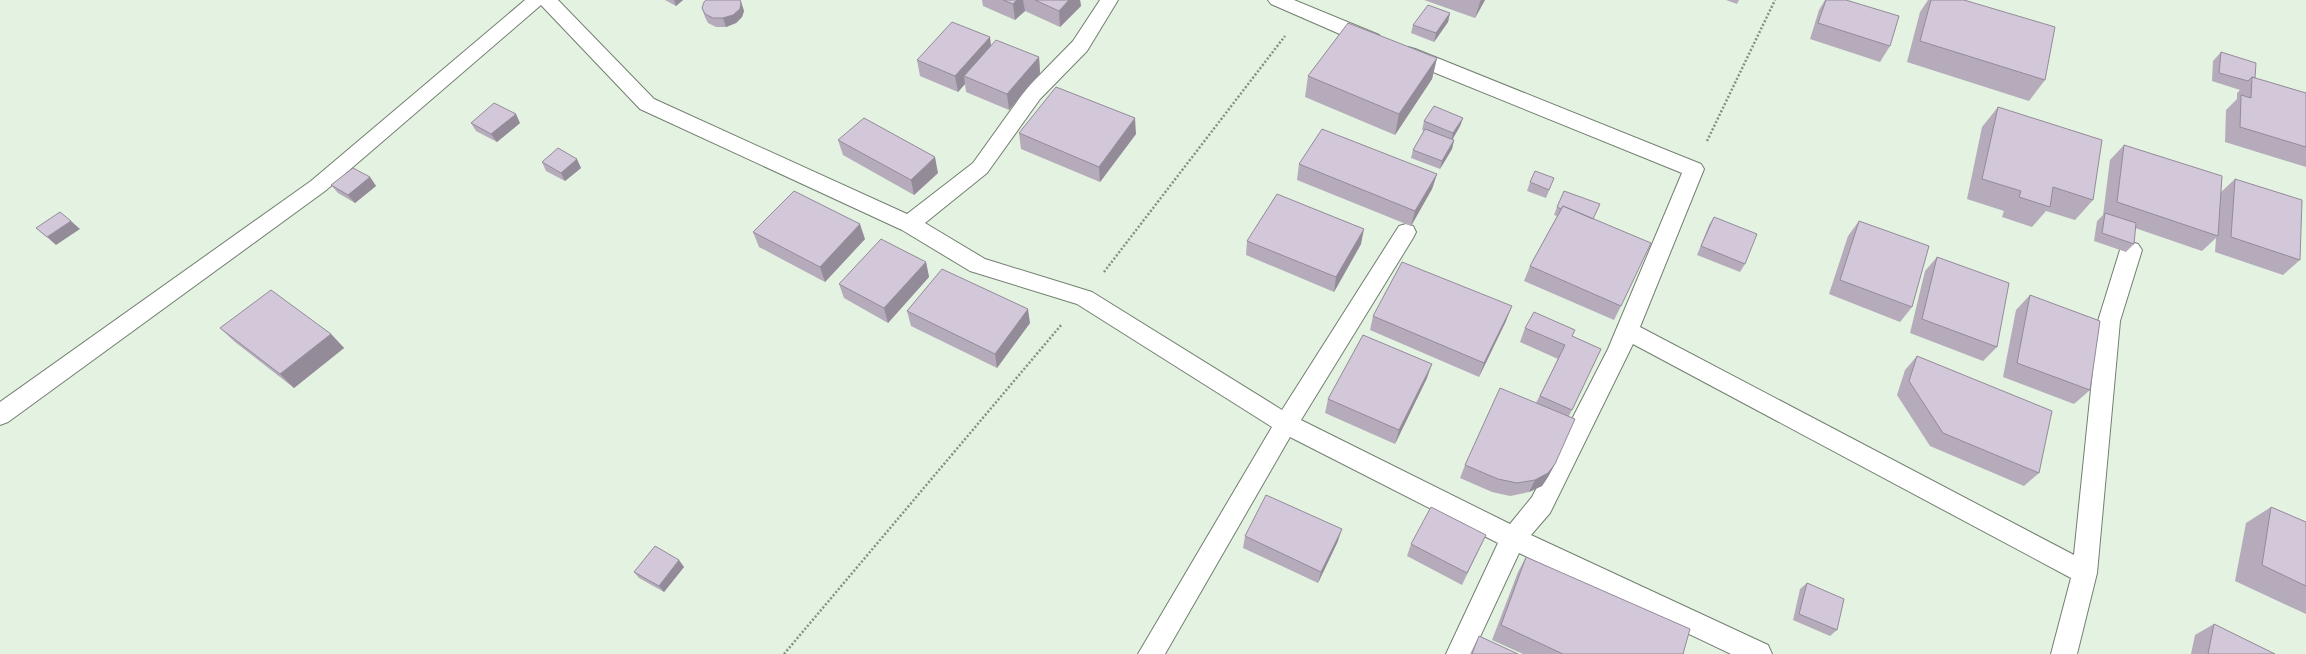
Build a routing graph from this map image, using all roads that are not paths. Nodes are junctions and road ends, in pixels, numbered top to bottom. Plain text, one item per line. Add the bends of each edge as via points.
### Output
1 (536, 0) edge
2 (547, 0) edge
3 (1109, 0) edge
4 (1278, 0) edge
5 (909, 224) junction
6 (1406, 232) dead end
7 (2132, 250) edge
8 (1626, 330) junction
9 (0, 415) edge
10 (1286, 424) junction
11 (1513, 538) junction
12 (2085, 573) junction
13 (1151, 654) edge
14 (1459, 654) edge
15 (1759, 654) edge
16 (2064, 654) edge

1 - 9 street via 318,186
2 - 5 street via 647,104
3 - 5 street via 1080,46 1033,94 980,168
4 - 8 street via 1694,169
5 - 10 street via 978,265 1084,298
6 - 10 street
7 - 12 street via 2109,321
8 - 11 street via 1541,505
8 - 12 street
10 - 11 street
10 - 13 street
11 - 14 street
11 - 15 street
12 - 16 street

